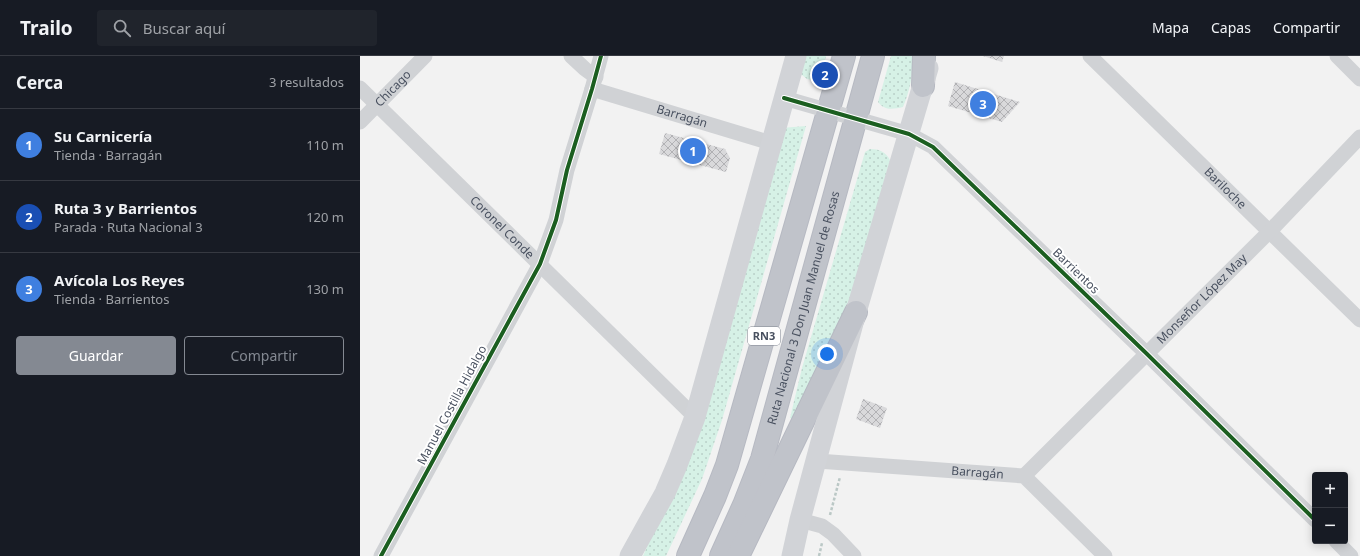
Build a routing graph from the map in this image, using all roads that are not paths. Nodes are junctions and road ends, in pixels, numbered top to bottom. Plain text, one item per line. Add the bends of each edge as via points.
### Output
1 (425, 56) edge
2 (571, 56) edge
3 (601, 56) edge
4 (796, 56) edge
5 (873, 56) edge
6 (924, 56) edge
7 (932, 56) edge
8 (1337, 56) edge
9 (1096, 58) edge
10 (843, 59) edge
11 (1360, 79) edge
12 (594, 83) junction
13 (923, 86) junction
14 (360, 88) edge
15 (784, 98) junction
16 (377, 105) junction
17 (828, 111) junction
18 (855, 118) junction
19 (360, 122) edge
20 (910, 134) junction
21 (1360, 137) edge
22 (771, 142) junction
23 (1270, 231) junction
24 (540, 264) junction
25 (856, 312) junction
26 (1360, 320) edge
27 (1147, 354) junction
28 (695, 417) junction
29 (817, 461) junction
30 (1024, 476) junction
31 (1312, 517) edge
32 (800, 520) junction
33 (1339, 544) edge
34 (381, 556) edge
35 (630, 556) edge
36 (688, 556) edge
37 (721, 556) edge
38 (738, 556) edge
39 (792, 556) edge
40 (854, 556) edge
41 (1105, 556) edge
42 (1351, 556) edge

1 - 16 street, Chicago
2 - 12 street, Barragán
3 - 12 street, Manuel Costilla Hidalgo
4 - 15 street
5 - 18 highway, Ruta Nacional 3 Don Juan Manuel de Rosas / RN3
6 - 13 highway
7 - 13 street
8 - 11 street
9 - 23 street, Bariloche
10 - 17 highway, RN3
12 - 22 street, Barragán
12 - 24 street, Manuel Costilla Hidalgo via 567,170 556,220
13 - 20 street
14 - 16 street, Coronel Conde
15 - 17 street, Barrientos
15 - 22 street
16 - 19 street, Chicago
16 - 24 street, Coronel Conde
17 - 18 street, Barrientos
17 - 36 highway, RN3 via 729,458
18 - 20 street, Barrientos
18 - 37 highway, Ruta Nacional 3 Don Juan Manuel de Rosas / RN3 via 762,459
20 - 25 street
20 - 27 street, Barrientos via 933,147
21 - 23 street, Monseñor López May
22 - 28 street
23 - 26 street, Bariloche
23 - 27 street, Monseñor López May
24 - 28 street, Coronel Conde
24 - 34 street, Manuel Costilla Hidalgo
25 - 29 street
25 - 38 highway
27 - 30 street, Monseñor López May
27 - 31 street, Barrientos
28 - 35 street via 665,493
29 - 30 street, Barragán
29 - 32 street
30 - 41 street
32 - 39 street
32 - 40 street via 822,526
33 - 42 street

